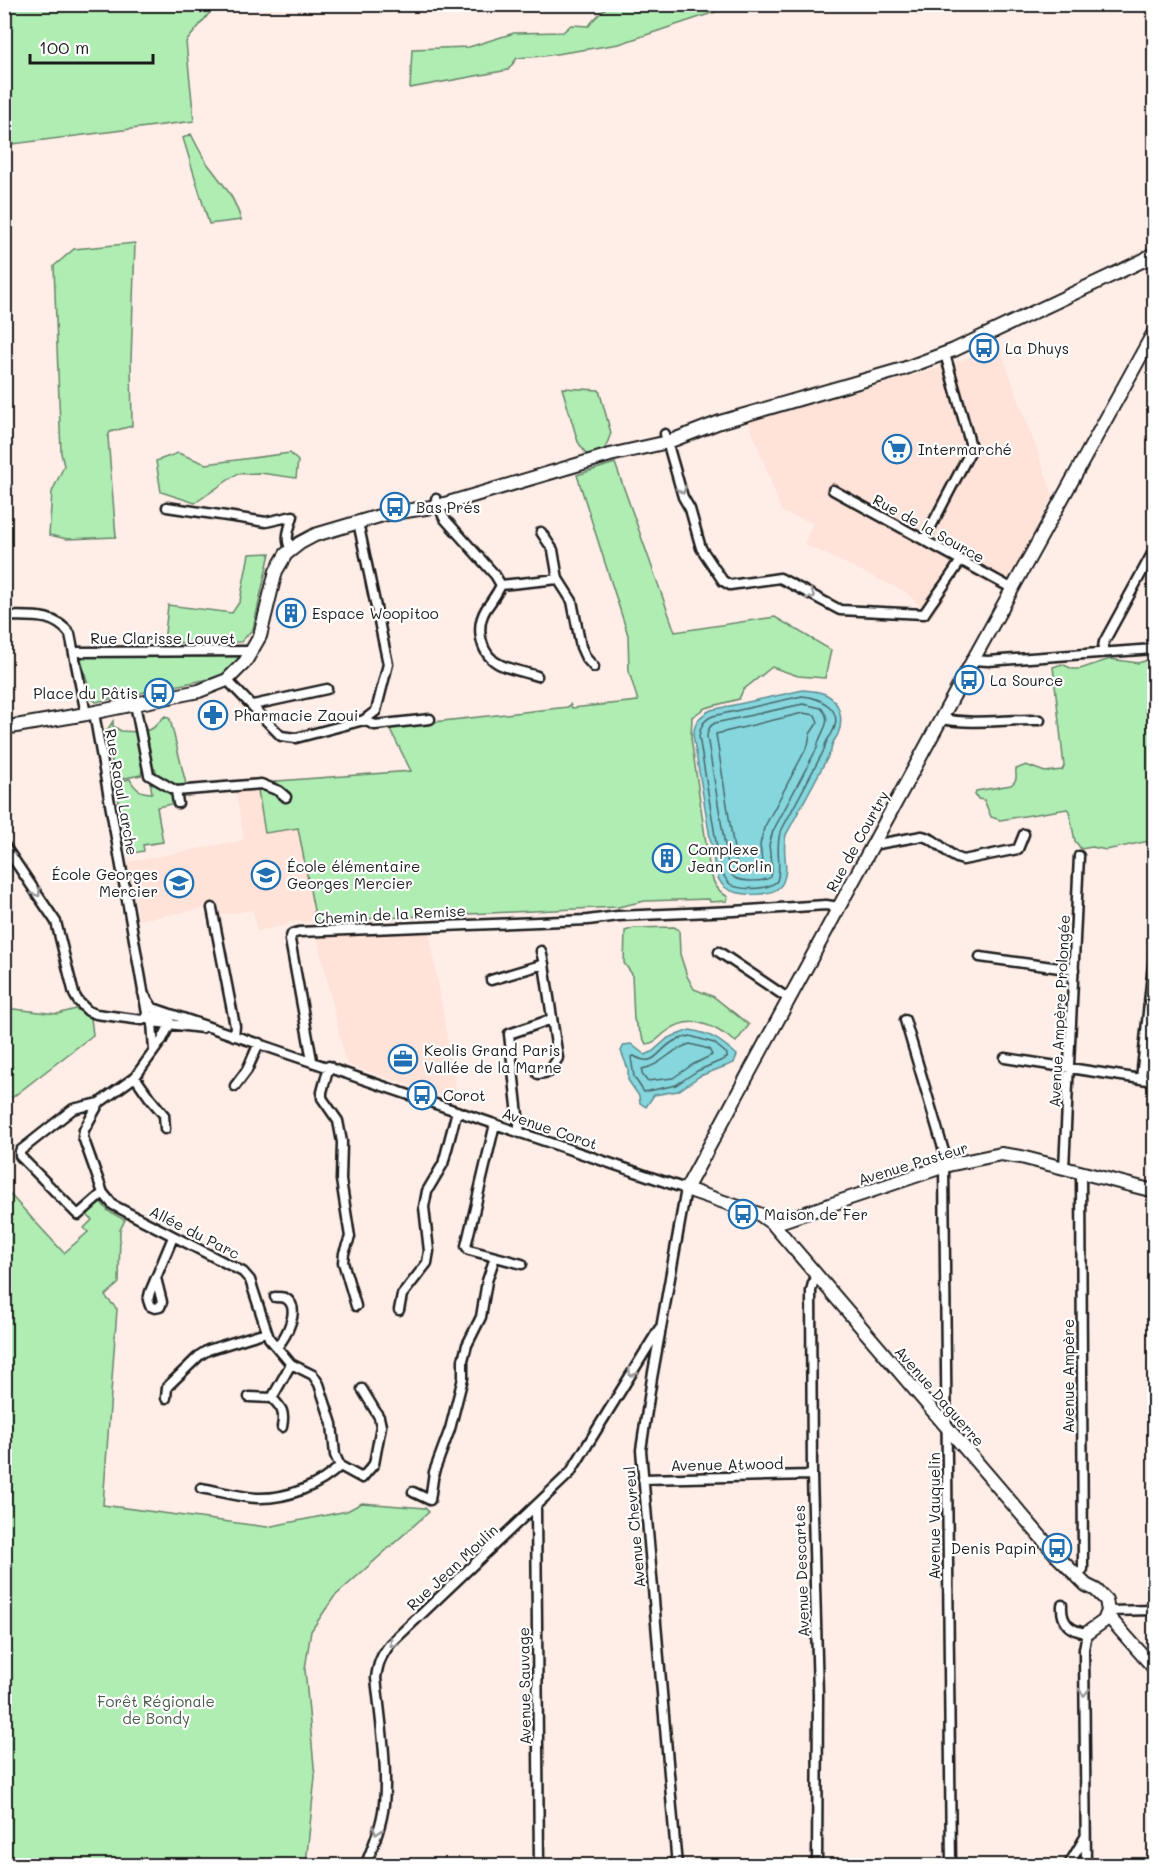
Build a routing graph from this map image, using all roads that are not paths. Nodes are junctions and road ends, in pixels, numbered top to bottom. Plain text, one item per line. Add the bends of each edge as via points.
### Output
1 (1151, 257) edge
2 (1154, 334) edge
3 (946, 358) junction
4 (667, 438) junction
5 (833, 490) dead end
6 (437, 502) junction
7 (167, 507) dead end
8 (358, 522) junction
9 (541, 532) dead end
10 (924, 540) junction
11 (291, 549) junction
12 (1155, 550) edge
13 (961, 560) junction
14 (558, 579) junction
15 (501, 585) junction
16 (1013, 589) junction
17 (4, 616) edge
18 (1155, 649) edge
19 (252, 651) junction
20 (75, 652) junction
21 (1102, 653) junction
22 (973, 660) junction
23 (594, 667) dead end
24 (537, 676) dead end
25 (227, 680) junction
26 (327, 688) dead end
27 (135, 704) junction
28 (253, 705) junction
29 (90, 714) junction
30 (430, 719) dead end
31 (942, 719) junction
32 (364, 720) junction
33 (1040, 720) dead end
34 (4, 728) edge
35 (176, 790) junction
36 (286, 797) dead end
37 (178, 803) dead end
38 (1024, 834) dead end
39 (4, 845) edge
40 (872, 845) junction
41 (1079, 856) dead end
42 (8, 859) edge
43 (839, 907) junction
44 (212, 908) dead end
45 (541, 951) dead end
46 (719, 952) dead end
47 (1155, 955) edge
48 (980, 957) dead end
49 (544, 964) junction
50 (1074, 970) junction
51 (491, 980) dead end
52 (143, 993) junction
53 (789, 999) junction
54 (153, 1008) junction
55 (184, 1017) junction
56 (552, 1019) junction
57 (150, 1020) junction
58 (905, 1020) dead end
59 (170, 1024) junction
60 (234, 1036) junction
61 (259, 1043) junction
62 (154, 1050) junction
63 (1005, 1059) dead end
64 (312, 1060) junction
65 (329, 1066) junction
66 (1070, 1069) junction
67 (538, 1074) dead end
68 (135, 1077) junction
69 (1141, 1079) junction
70 (1155, 1081) edge
71 (235, 1086) dead end
72 (99, 1103) junction
73 (457, 1111) junction
74 (495, 1124) junction
75 (165, 1129) dead end
76 (520, 1132) junction
77 (946, 1166) junction
78 (1064, 1168) junction
79 (1081, 1172) junction
80 (686, 1189) junction
81 (1155, 1191) edge
82 (103, 1193) junction
83 (773, 1224) junction
84 (173, 1236) junction
85 (495, 1257) junction
86 (522, 1264) dead end
87 (818, 1277) junction
88 (156, 1278) dead end
89 (275, 1297) dead end
90 (356, 1306) dead end
91 (399, 1310) dead end
92 (663, 1323) junction
93 (266, 1332) junction
94 (277, 1347) junction
95 (645, 1351) junction
96 (656, 1355) junction
97 (291, 1364) junction
98 (362, 1389) dead end
99 (249, 1397) dead end
100 (166, 1398) dead end
101 (272, 1398) junction
102 (947, 1426) junction
103 (282, 1427) dead end
104 (340, 1466) junction
105 (812, 1475) junction
106 (643, 1479) junction
107 (201, 1488) dead end
108 (413, 1492) dead end
109 (536, 1507) junction
110 (1081, 1581) junction
111 (1062, 1605) dead end
112 (1155, 1610) edge
113 (1108, 1613) junction
114 (1087, 1634) junction
115 (1155, 1668) edge
116 (1085, 1837) junction
117 (365, 1866) edge
118 (539, 1866) edge
119 (677, 1866) edge
120 (817, 1866) edge
121 (951, 1866) edge
122 (1068, 1866) edge
123 (1086, 1866) edge

1 - 3 street
2 - 16 street, Rue de Courtry
3 - 4 street via 902,376 841,387
3 - 10 street via 970,452
4 - 6 street
4 -> 13 street via 700,548 730,585 780,578 840,610 924,614
5 - 10 street, Rue de la Source
6 - 8 street
6 - 15 street via 444,518
7 - 11 street via 266,522 293,516 287,538
8 - 11 street via 306,539
8 - 32 street via 388,664 376,711
9 - 14 street via 553,550
10 - 13 street, Rue de la Source
11 - 19 street via 276,571 262,630
12 - 21 street via 1104,642
13 - 16 street, Rue de la Source
14 - 15 street
14 - 23 street via 572,602 581,647
15 - 24 street via 482,620 483,646 499,665
16 - 22 street, Rue de Courtry
17 - 20 street, Rue Raoul Larche via 53,619 70,634
18 - 21 street
19 - 20 street, Rue Clarisse Louvet
19 - 25 street
20 - 29 street, Rue Raoul Larche
21 - 22 street
22 - 31 street, Rue de Courtry
25 - 27 street via 199,691
25 - 28 street
26 - 28 street
27 - 29 street
27 - 35 street via 149,775
28 - 32 street via 281,736 296,738
29 - 34 street
29 - 52 street, Rue Raoul Larche
30 - 32 street via 375,725
31 - 33 street
31 - 40 street, Rue de Courtry
35 - 36 street via 261,784
35 - 37 street
38 - 40 street via 1018,849 963,860 922,836
39 - 42 street
40 - 43 street, Rue de Courtry
41 - 50 street, Avenue Ampère Prolongée
42 -> 57 street via 57,922 78,1001 96,1014
43 - 53 street, Rue de Courtry
43 - 64 street, Chemin de la Remise via 292,934
44 - 60 street
45 - 49 street
46 - 53 street
47 - 69 street
48 - 50 street
49 - 51 street
49 - 56 street
50 - 66 street, Avenue Ampère Prolongée
52 - 54 street
52 - 57 street, Rue Raoul Larche
53 - 80 street, Rue de Courtry
54 - 55 street, Avenue Corot
54 - 57 street
55 - 57 street via 156,1015
55 - 60 street, Avenue Corot
56 - 67 street via 558,1058 549,1072
56 - 76 street via 509,1034
57 - 59 street, Avenue Corot
57 - 62 street
58 - 77 street, Avenue Vauquelin
59 - 60 street, Avenue Corot
59 - 62 street
60 - 61 street, Avenue Corot
61 - 64 street, Avenue Corot
61 - 71 street via 248,1070
62 - 68 street
63 - 66 street
64 - 65 street, Avenue Corot
65 - 73 street, Avenue Corot
65 - 90 street via 322,1098 338,1120 342,1142 341,1180 350,1237 343,1262
66 - 69 street
66 - 78 street, Avenue Ampère Prolongée
68 - 72 street
68 - 75 street via 165,1115
69 - 70 street
72 - 82 street via 83,1137
72 - 82 street via 73,1109 20,1151 20,1156 78,1215
73 - 74 street, Avenue Corot
73 - 91 street via 443,1164 427,1191 427,1263 402,1295
74 - 76 street, Avenue Corot
74 - 85 street via 466,1246 469,1251
76 - 80 street, Avenue Corot
77 - 78 street, Avenue Pasteur via 1012,1154
77 - 83 street, Avenue Pasteur
77 - 102 street, Avenue Vauquelin
78 - 79 street, Avenue Pasteur
79 - 81 street, Avenue Pasteur
79 - 110 street, Avenue Ampère
80 - 83 street via 759,1214
80 - 92 street, Avenue Chevreul
82 - 84 street, Allée du Parc via 113,1205
83 - 87 street, Avenue Daguerre
84 - 88 street
84 - 93 street, Allée du Parc via 243,1272 250,1280
85 - 86 street
85 - 108 street via 481,1317 466,1345 463,1378 434,1472 430,1500
87 - 102 street, Avenue Daguerre
87 - 105 street, Avenue Descartes via 811,1292
89 - 94 street via 285,1298 293,1311 286,1338
92 - 95 street, Rue Jean Moulin
92 - 96 street, Avenue Chevreul
93 - 94 street, Allée du Parc
93 - 100 street via 200,1355 167,1387
94 - 97 street, Allée du Parc
95 - 96 street
95 -> 109 street, Rue Jean Moulin via 570,1473
96 - 106 street, Avenue Chevreul via 641,1450
97 - 101 street
97 - 104 street, Allée du Parc via 313,1375 319,1384
98 - 104 street via 381,1426 374,1464 362,1478
99 - 101 street
101 - 103 street via 283,1409
102 - 110 street, Avenue Daguerre
102 - 121 street, Avenue Vauquelin
104 - 107 street via 318,1483 285,1495 258,1498
105 - 106 street, Avenue Atwood
105 - 120 street, Avenue Descartes via 818,1695
106 - 119 street, Avenue Chevreul
109 -> 117 street, Rue Jean Moulin via 381,1656 376,1678 384,1804
109 - 118 street, Avenue Sauvage
110 - 113 street, Avenue Daguerre via 1102,1594
111 - 114 street via 1067,1625
112 - 113 street
113 - 114 street via 1099,1627
113 - 115 street
114 -> 116 street
116 - 122 street
116 - 123 street

